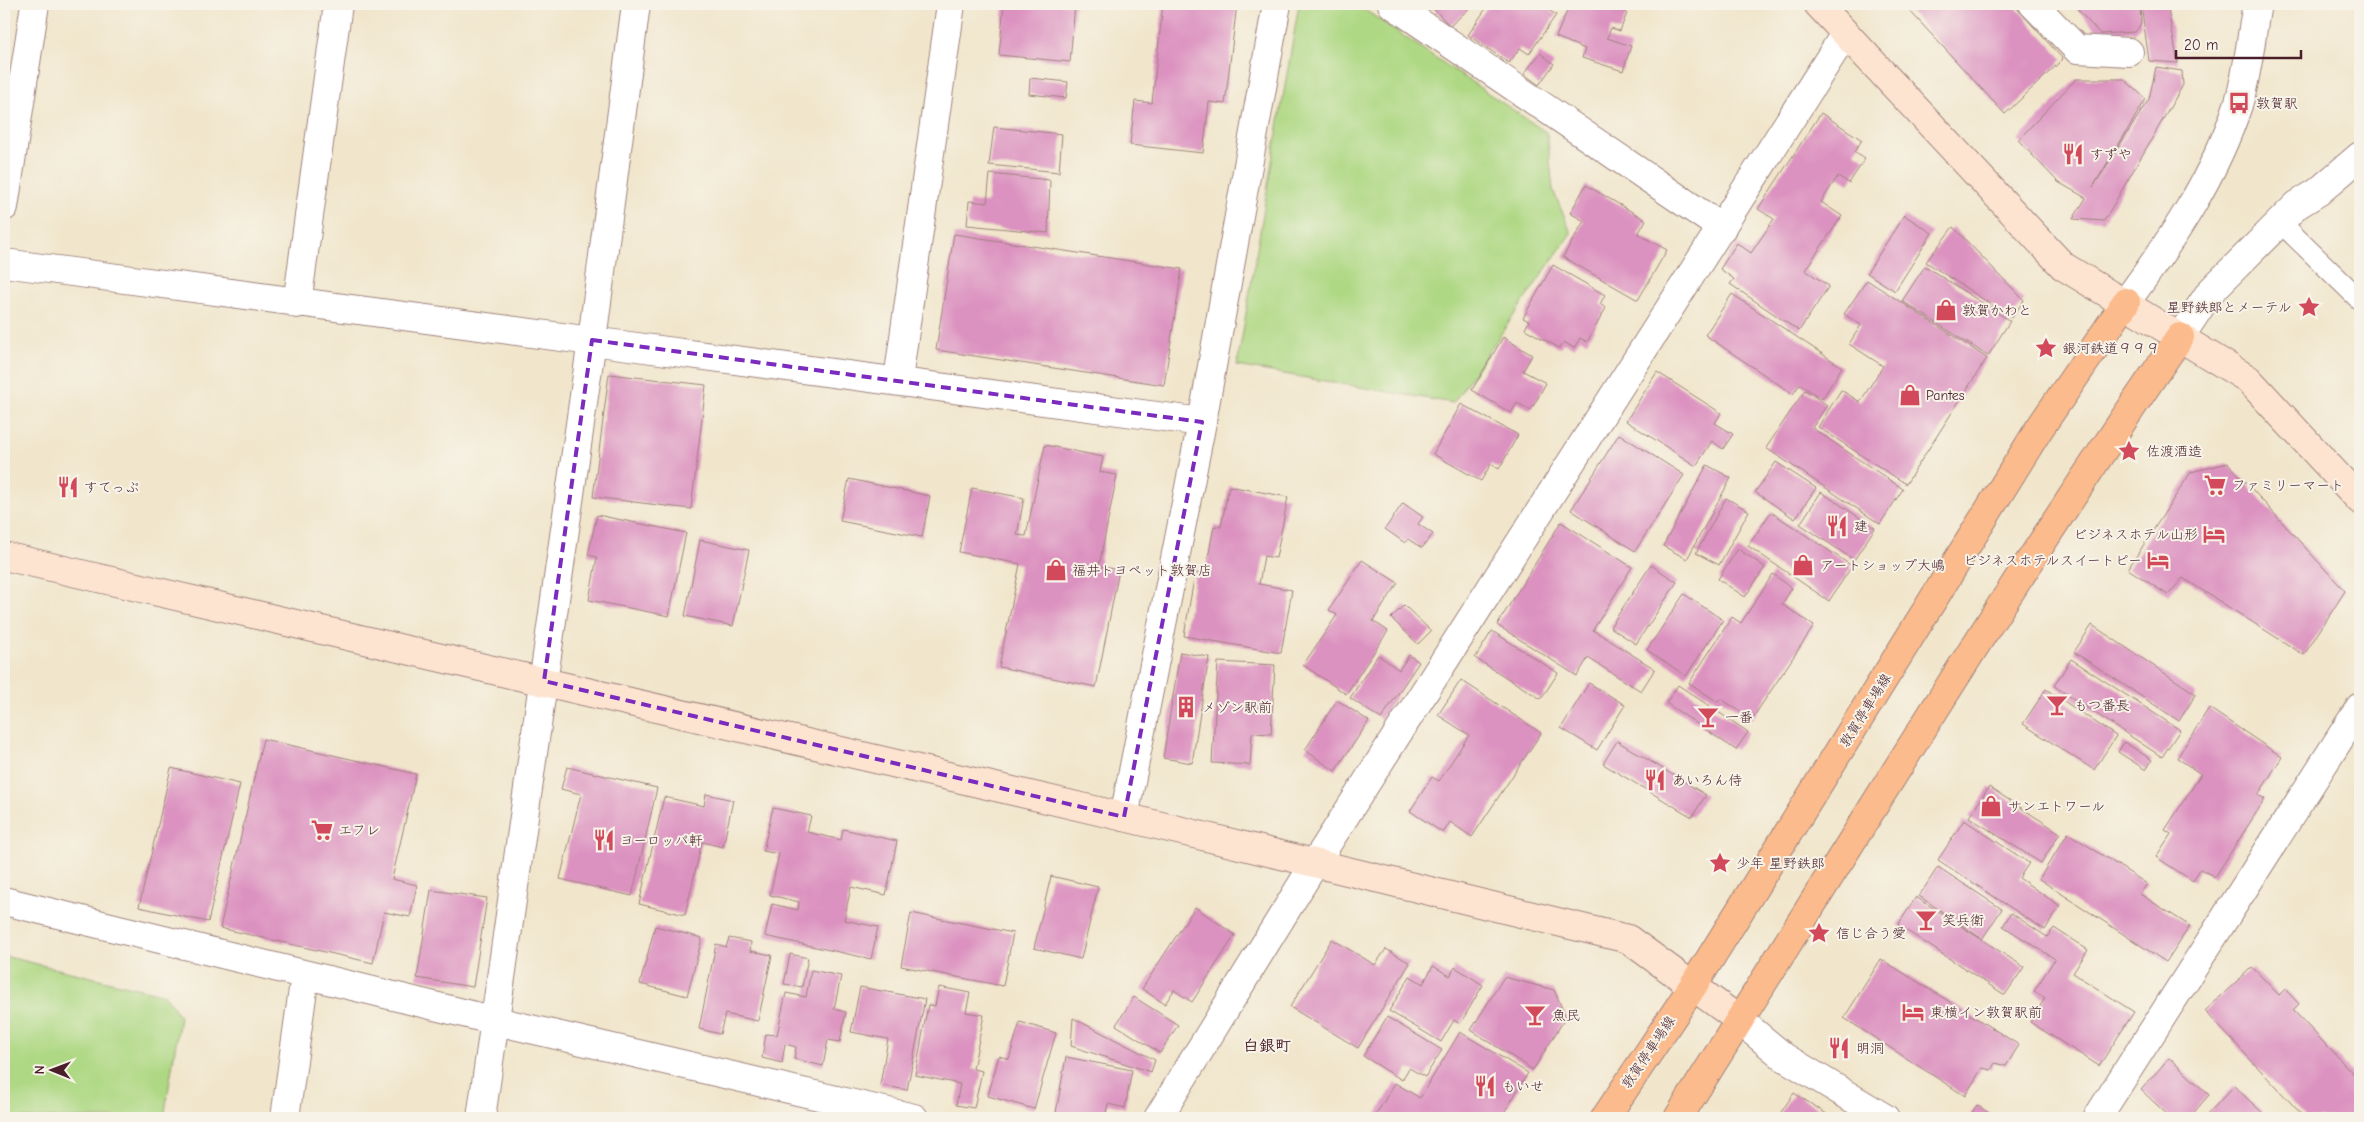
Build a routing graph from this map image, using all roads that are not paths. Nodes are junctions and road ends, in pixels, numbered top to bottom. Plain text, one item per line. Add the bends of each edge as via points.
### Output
1 (35, 4) edge
2 (338, 4) edge
3 (636, 4) edge
4 (951, 4) edge
5 (1277, 4) edge
6 (1392, 4) edge
7 (1818, 4) edge
8 (2033, 4) edge
9 (2257, 4) edge
10 (1845, 34) junction
11 (2129, 52) dead end
12 (2360, 156) edge
13 (4, 207) edge
14 (2280, 222) junction
15 (1722, 228) junction
16 (4, 263) edge
17 (2360, 300) edge
18 (2126, 302) junction
19 (297, 304) junction
20 (2180, 337) junction
21 (592, 340) junction
22 (898, 380) junction
23 (1202, 422) junction
24 (2360, 500) edge
25 (4, 556) edge
26 (544, 681) junction
27 (2360, 706) edge
28 (1124, 817) junction
29 (1315, 863) junction
30 (4, 901) edge
31 (305, 975) junction
32 (1693, 986) junction
33 (1738, 1019) junction
34 (496, 1021) junction
35 (285, 1118) edge
36 (481, 1118) edge
37 (914, 1118) edge
38 (1158, 1118) edge
39 (1605, 1118) edge
40 (1678, 1118) edge
41 (1885, 1118) edge
42 (2097, 1118) edge

1 - 13 street
2 - 19 street
3 - 21 street
4 - 22 street
5 - 23 street
6 - 15 street
7 - 10 street
8 - 11 street via 2077,49
9 - 18 street via 2239,103 2225,142 2185,219
10 - 15 street
10 - 18 street via 2063,266
12 - 14 street
14 - 17 lane
14 - 20 street via 2210,292
15 - 29 street
16 - 19 street
18 - 20 street
18 - 32 main road, 敦賀停車場線 via 2040,430
19 - 21 street
20 - 24 street via 2248,379
20 - 33 main road via 2091,465
21 - 22 street
21 - 26 street
22 - 23 street
23 - 28 street
25 - 26 street
26 - 28 street
26 - 34 street
27 - 42 street
28 - 29 street
29 - 32 street via 1628,939
29 - 38 street
30 - 31 street
31 - 34 street
31 - 35 street
32 - 33 street
32 - 39 main road, 敦賀停車場線
33 - 40 main road
33 - 41 street via 1784,1057
34 - 36 street
34 - 37 street

